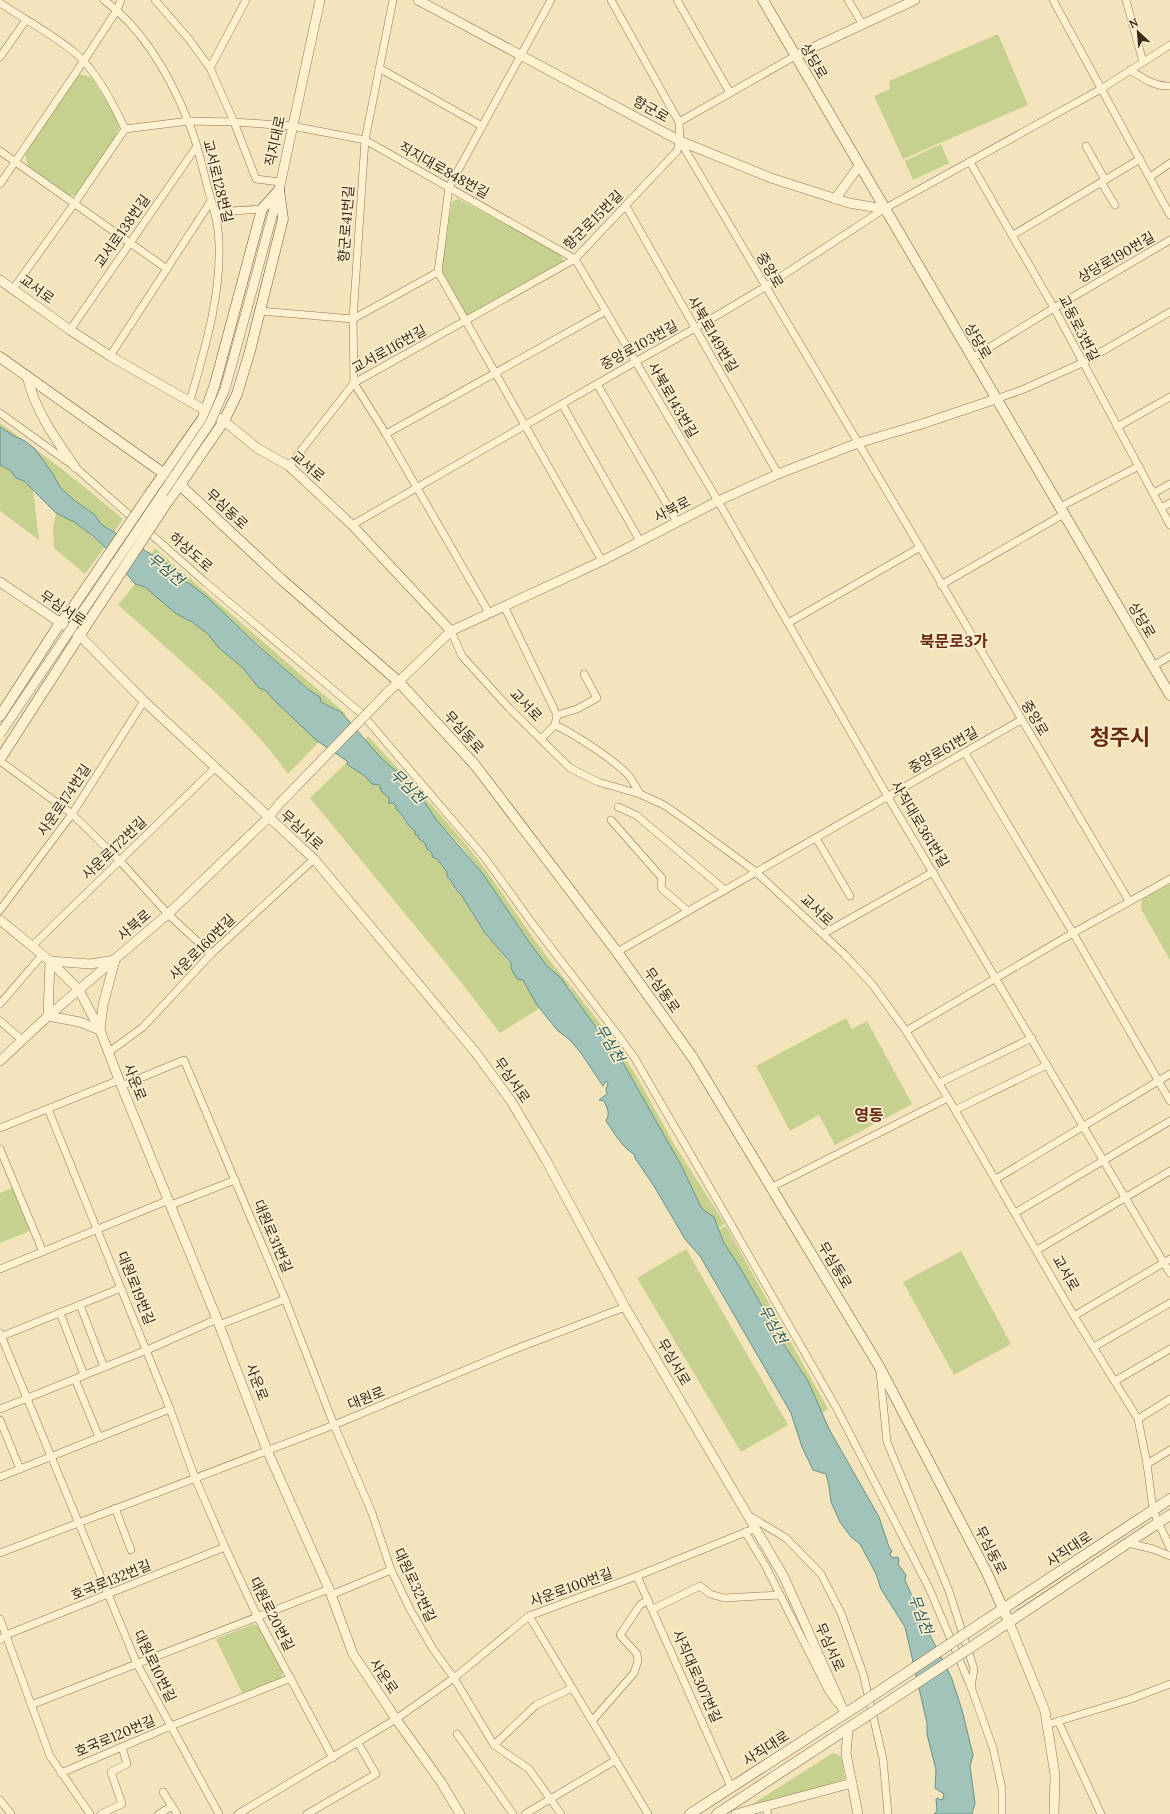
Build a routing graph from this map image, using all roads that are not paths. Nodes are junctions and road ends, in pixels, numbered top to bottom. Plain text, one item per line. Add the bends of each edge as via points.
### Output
1 (104, 0) edge
2 (121, 0) edge
3 (155, 0) edge
4 (246, 0) edge
5 (320, 0) edge
6 (392, 0) edge
7 (418, 0) edge
8 (551, 0) edge
9 (610, 0) edge
10 (676, 0) edge
11 (763, 0) edge
12 (848, 0) edge
13 (915, 0) edge
14 (1053, 0) edge
15 (1126, 0) edge
16 (0, 3) edge
17 (117, 10) junction
18 (26, 20) junction
19 (863, 25) junction
20 (1170, 45) edge
21 (521, 54) junction
22 (795, 56) junction
23 (0, 57) edge
24 (83, 62) junction
25 (1143, 62) junction
26 (210, 68) junction
27 (379, 68) junction
28 (1130, 70) junction
29 (1170, 86) edge
30 (1101, 89) junction
31 (730, 92) junction
32 (188, 121) junction
33 (234, 122) junction
34 (679, 122) junction
35 (292, 126) junction
36 (482, 126) junction
37 (125, 129) junction
38 (365, 140) junction
39 (680, 141) junction
40 (197, 146) junction
41 (1086, 146) dead end
42 (0, 151) edge
43 (1140, 159) junction
44 (16, 162) junction
45 (970, 162) junction
46 (1170, 163) edge
47 (859, 166) junction
48 (1150, 177) junction
49 (1103, 181) junction
50 (0, 184) edge
51 (279, 186) junction
52 (449, 187) junction
53 (835, 199) junction
54 (212, 201) junction
55 (74, 204) junction
56 (1115, 205) dead end
57 (626, 206) junction
58 (1168, 206) edge
59 (262, 209) junction
60 (884, 209) junction
61 (215, 212) junction
62 (1170, 215) edge
63 (1013, 235) junction
64 (1170, 240) edge
65 (129, 242) junction
66 (575, 259) junction
67 (167, 269) junction
68 (438, 272) junction
69 (0, 280) edge
70 (765, 288) junction
71 (13, 289) junction
72 (1054, 308) junction
73 (260, 311) junction
74 (606, 311) junction
75 (1170, 312) edge
76 (353, 319) junction
77 (466, 321) junction
78 (695, 329) junction
79 (70, 330) junction
80 (110, 356) junction
81 (0, 357) edge
82 (972, 358) junction
83 (635, 362) junction
84 (1082, 362) junction
85 (495, 374) junction
86 (27, 376) junction
87 (354, 383) junction
88 (596, 384) junction
89 (1170, 396) edge
90 (996, 399) junction
91 (190, 401) junction
92 (562, 404) junction
93 (206, 410) junction
94 (0, 413) edge
95 (224, 421) junction
96 (525, 426) junction
97 (1117, 426) junction
98 (386, 434) junction
99 (858, 443) junction
100 (289, 466) junction
101 (1139, 466) junction
102 (75, 467) junction
103 (163, 474) junction
104 (778, 474) junction
105 (1170, 484) edge
106 (180, 485) junction
107 (416, 488) junction
108 (1154, 493) junction
109 (718, 501) junction
110 (1170, 503) edge
111 (1161, 508) junction
112 (1062, 511) junction
113 (677, 522) junction
114 (352, 525) junction
115 (1170, 525) edge
116 (640, 542) junction
117 (919, 548) junction
118 (602, 561) junction
119 (0, 582) edge
120 (941, 585) junction
121 (504, 606) junction
122 (489, 613) junction
123 (788, 623) junction
124 (60, 624) junction
125 (82, 631) junction
126 (451, 631) junction
127 (1170, 656) edge
128 (1153, 666) junction
129 (584, 674) dead end
130 (399, 682) junction
131 (1170, 695) edge
132 (144, 701) junction
133 (557, 715) junction
134 (0, 716) edge
135 (1021, 720) junction
136 (555, 725) junction
137 (0, 734) edge
138 (541, 740) junction
139 (965, 753) junction
140 (0, 760) edge
141 (215, 768) junction
142 (640, 794) junction
143 (888, 797) junction
144 (618, 807) dead end
145 (72, 814) junction
146 (268, 818) junction
147 (611, 820) dead end
148 (816, 838) junction
149 (314, 859) junction
150 (120, 861) junction
151 (756, 872) junction
152 (933, 872) junction
153 (1170, 879) edge
154 (725, 890) junction
155 (850, 896) dead end
156 (1128, 902) junction
157 (0, 910) edge
158 (688, 911) junction
159 (168, 914) junction
160 (0, 920) edge
161 (1073, 933) junction
162 (823, 934) junction
163 (32, 946) junction
164 (617, 952) junction
165 (43, 954) junction
166 (211, 954) junction
167 (115, 960) junction
168 (50, 961) junction
169 (996, 978) junction
170 (79, 990) junction
171 (0, 1004) edge
172 (48, 1016) junction
173 (0, 1021) edge
174 (100, 1030) junction
175 (906, 1031) junction
176 (1032, 1038) junction
177 (22, 1040) junction
178 (109, 1052) junction
179 (0, 1061) edge
180 (1047, 1065) junction
181 (1170, 1074) edge
182 (1158, 1080) junction
183 (120, 1083) junction
184 (939, 1083) junction
185 (948, 1098) junction
186 (1170, 1101) edge
187 (48, 1109) junction
188 (955, 1110) junction
189 (1170, 1121) edge
190 (1083, 1127) junction
191 (0, 1128) edge
192 (0, 1149) edge
193 (1104, 1160) junction
194 (1170, 1171) edge
195 (996, 1179) junction
196 (235, 1180) junction
197 (772, 1188) junction
198 (1126, 1197) junction
199 (170, 1203) junction
200 (1015, 1213) junction
201 (98, 1230) junction
202 (1037, 1250) junction
203 (43, 1252) junction
204 (1167, 1261) edge
205 (0, 1269) edge
206 (1170, 1273) edge
207 (121, 1288) junction
208 (285, 1299) junction
209 (1170, 1303) edge
210 (80, 1305) junction
211 (625, 1307) junction
212 (60, 1313) junction
213 (1074, 1316) junction
214 (218, 1322) junction
215 (0, 1335) edge
216 (1094, 1347) junction
217 (1170, 1349) edge
218 (147, 1350) junction
219 (879, 1366) junction
220 (104, 1367) junction
221 (84, 1375) junction
222 (75, 1379) junction
223 (1115, 1381) junction
224 (27, 1398) junction
225 (1170, 1399) edge
226 (0, 1409) edge
227 (170, 1409) junction
228 (1138, 1419) junction
229 (0, 1420) edge
230 (334, 1424) junction
231 (99, 1437) junction
232 (267, 1450) junction
233 (1170, 1450) edge
234 (52, 1456) junction
235 (1147, 1464) junction
236 (20, 1469) junction
237 (0, 1477) edge
238 (195, 1478) junction
239 (1170, 1499) edge
240 (115, 1508) junction
241 (1153, 1510) junction
242 (748, 1514) junction
243 (1170, 1515) edge
244 (80, 1523) junction
245 (1158, 1523) junction
246 (756, 1528) junction
247 (745, 1532) junction
248 (1128, 1543) junction
249 (225, 1547) junction
250 (1170, 1548) edge
251 (131, 1550) dead end
252 (0, 1552) edge
253 (1170, 1556) edge
254 (392, 1570) junction
255 (637, 1576) junction
256 (330, 1592) junction
257 (109, 1594) junction
258 (780, 1595) junction
259 (648, 1600) junction
260 (653, 1609) junction
261 (1004, 1609) junction
262 (529, 1616) junction
263 (258, 1618) junction
264 (0, 1619) edge
265 (1009, 1622) junction
266 (2, 1637) edge
267 (138, 1664) junction
268 (291, 1678) junction
269 (454, 1678) junction
270 (1170, 1684) edge
271 (971, 1687) junction
272 (572, 1688) junction
273 (31, 1705) junction
274 (845, 1714) junction
275 (396, 1719) junction
276 (592, 1721) junction
277 (1058, 1721) junction
278 (1046, 1725) junction
279 (171, 1726) junction
280 (848, 1729) junction
281 (457, 1734) dead end
282 (358, 1743) junction
283 (494, 1745) junction
284 (122, 1747) junction
285 (333, 1758) junction
286 (616, 1760) junction
287 (61, 1773) junction
288 (852, 1783) junction
289 (732, 1787) junction
290 (164, 1792) dead end
291 (550, 1799) junction
292 (0, 1800) edge
293 (172, 1806) junction
294 (767, 1810) edge
295 (11, 1814) edge
296 (90, 1814) edge
297 (101, 1814) edge
298 (159, 1814) edge
299 (177, 1814) edge
300 (219, 1814) edge
301 (238, 1814) edge
302 (307, 1814) edge
303 (460, 1814) edge
304 (513, 1814) edge
305 (525, 1814) edge
306 (561, 1814) edge
307 (648, 1814) edge
308 (690, 1814) edge
309 (717, 1814) edge
310 (736, 1814) edge
311 (858, 1814) edge
312 (888, 1814) edge
313 (1002, 1814) edge
314 (1054, 1814) edge
315 (1101, 1814) edge

1 - 17 street, 교서로128번길
2 - 17 street
3 - 26 street
4 - 26 street
5 - 35 street, 직지대로
6 - 27 street, 향군로41번길
7 - 21 street, 향군로
8 - 21 street
9 - 34 street, 중앙로
10 - 31 street
11 - 22 main road, 상당로
12 - 19 street
13 - 19 street
14 - 30 street
15 - 25 street
16 - 18 street
17 - 24 street
17 - 32 street, 교서로128번길 via 140,35 156,59
18 - 23 street
18 - 24 street via 75,53
19 - 22 street
20 - 25 street, 중앙로103번길
21 - 36 street
21 - 39 street, 향군로
22 - 31 street
22 - 47 main road, 상당로
24 - 37 street via 118,113
24 - 44 street
25 - 28 street, 중앙로103번길
26 - 33 street
27 - 36 street
27 - 38 street, 향군로41번길
28 - 29 street via 1148,81
28 - 30 street, 중앙로103번길
30 - 43 street
30 - 45 street, 중앙로103번길
31 - 34 street
32 - 33 street, 직지대로848번길
32 - 37 street, 직지대로848번길
32 - 40 street, 교서로128번길
33 - 35 street, 직지대로848번길
33 - 51 street via 256,179
34 - 39 street, 중앙로
35 - 38 street, 직지대로848번길
35 - 51 street, 직지대로
36 - 52 street
37 - 55 street
38 - 52 street, 직지대로848번길
38 - 76 street, 향군로41번길
39 - 53 street, 향군로 via 771,178
39 - 57 street, 향군로15번길 via 677,151
39 - 70 street, 중앙로
40 - 54 street, 교서로128번길
40 - 65 street, 교서로138번길
41 - 49 street
42 - 44 street
43 - 48 street
43 - 49 street
44 - 50 street
44 - 55 street
45 - 60 street, 중앙로103번길
45 - 63 street, 교동로3번길
46 - 48 street
47 - 53 street
47 - 60 main road, 상당로
48 - 58 street
49 - 56 street
49 - 63 street
51 - 59 main road
51 - 73 main road via 283,218
51 - 137 street, 직지대로, bridge via 225,389 210,423
52 - 66 street, 직지대로848번길
52 - 68 street
53 - 60 street, 향군로
54 - 61 street, 교서로128번길
54 - 67 street
55 - 65 street
55 - 71 street
57 - 66 street, 향군로15번길
57 - 78 street, 사북로149번길
58 - 62 street
59 - 61 street
59 - 93 main road
60 - 70 street, 중앙로103번길
60 - 82 main road, 상당로
61 - 91 street, 교서로128번길 via 219,244 214,306
63 - 72 street, 교동로3번길
64 - 72 street, 상당로190번길
65 - 67 street
65 - 79 street, 교서로138번길
66 - 74 street, 사북로143번길
66 - 77 street, 향군로15번길
67 - 80 street
68 - 76 street
68 - 77 street
69 - 71 street, 교서로
70 - 78 street, 중앙로103번길
70 - 99 street, 중앙로
71 - 79 street, 교서로
72 - 82 street, 상당로190번길
72 - 84 street, 교동로3번길
73 - 76 street
73 - 95 main road via 237,394
74 - 83 street, 사북로143번길
74 - 85 street
75 - 84 street
76 - 87 street, 향군로41번길
77 - 85 street
77 - 87 street, 교서로116번길
78 - 83 street, 중앙로103번길
78 - 104 street, 사북로149번길
79 - 80 street, 교서로
80 - 91 street, 교서로
81 - 86 main road, 무심동로
82 - 90 main road, 상당로
83 - 88 street, 중앙로103번길
83 - 109 street, 사북로143번길
84 - 90 street
84 - 97 street, 교동로3번길
85 - 96 street
85 - 98 street
86 - 102 street via 31,395 53,437
86 - 103 main road, 무심동로
87 - 98 street
87 - 100 street, 교서로116번길
88 - 92 street, 중앙로103번길
88 - 113 street
89 - 97 street
90 - 99 street, 사북로
90 - 112 main road, 상당로
91 - 93 street, 교서로
92 - 96 street, 중앙로103번길
92 - 116 street
93 - 95 street, 교서로
93 - 103 main road
94 - 102 street, 하상도로
95 - 100 street, 교서로 via 257,448
95 - 106 main road
96 - 107 street, 중앙로103번길
96 - 118 street
97 - 101 street, 교동로3번길
98 - 107 street
99 - 104 street, 사북로
99 - 117 street, 중앙로
100 - 114 street, 교서로
101 - 108 street, 교동로3번길
101 - 112 street
102 - 271 street, 하상도로 via 204,582 362,714 485,858 634,1057 836,1407 928,1588
103 - 106 main road, 무심동로
103 - 124 main road, bridge
104 - 109 street, 사북로
105 - 108 street
106 - 125 main road, bridge
106 - 130 main road, 무심동로 via 281,579
107 - 114 street, 중앙로103번길
107 - 122 street
108 - 111 street, 교동로3번길
109 - 113 street, 사북로
109 - 123 street, 사직대로361번길
110 - 111 street
111 - 115 street, 교동로3번길
112 - 120 street
112 - 128 main road, 상당로
113 - 116 street, 사북로
114 - 126 street, 교서로
116 - 118 street, 사북로
117 - 120 street, 중앙로
117 - 123 street
118 - 121 street, 사북로
119 - 124 street, 무심서로
120 - 135 street, 중앙로
121 - 122 street, 사북로
121 - 133 street, 교서로
122 - 126 street, 사북로
123 - 143 street, 사직대로361번길
124 - 125 street, 무심서로
124 - 134 main road
125 - 132 street, 무심서로
125 - 140 main road
126 - 130 street, 사북로
126 - 138 street, 교서로 via 462,656
127 - 128 street
128 - 131 main road, 상당로
129 - 133 street, 교서로 via 597,698 577,709
130 - 146 street, 사북로, bridge
130 - 164 main road, 무심동로 via 475,765
132 - 141 street, 무심서로
132 - 145 street, 사운로174번길
133 - 136 street, 교서로
135 - 139 street, 중앙로61번길
135 - 156 street, 중앙로
136 - 138 street, 교서로
136 - 142 street, 교서로 via 567,730 616,766 628,776
138 - 142 street, 교서로 via 570,768 598,782
139 - 143 street, 중앙로61번길
139 - 161 street
140 - 145 street
141 - 146 street, 무심서로
141 - 150 street, 사운로172번길
142 - 151 street, 교서로 via 664,805
143 - 148 street, 중앙로61번길
143 - 152 street, 사직대로361번길
144 - 154 street via 636,815
145 - 150 street
145 - 157 street, 사운로174번길
146 - 149 street, 무심서로
146 - 159 street, 사북로
147 - 158 street via 662,878 661,888
148 - 151 street, 중앙로61번길
148 - 155 street
149 - 166 street, 사운로160번길
149 - 211 street, 무심서로 via 476,1053 511,1101 546,1160
150 - 159 street
150 - 163 street, 사운로172번길
151 - 154 street, 중앙로61번길
151 - 162 street, 교서로
152 - 162 street
152 - 169 street, 사직대로361번길
153 - 156 street
154 - 158 street, 중앙로61번길
156 - 161 street
158 - 164 street, 중앙로61번길
159 - 166 street
159 - 167 street, 사북로
160 - 163 street, 사운로
161 - 169 street
161 - 182 street
162 - 175 street, 교서로 via 872,984
163 - 165 street, 사운로
164 - 197 main road, 무심동로 via 693,1058
165 - 168 street, 사운로
165 - 171 street
166 - 178 street, 사운로160번길 via 143,1027
167 - 168 street via 90,964
167 - 170 street, 사북로
167 - 174 street via 103,1006
168 - 170 street, 사운로
168 - 172 street
169 - 175 street
169 - 176 street, 사직대로361번길
170 - 172 street, 사북로
170 - 174 street, 사운로
172 - 174 street via 80,1022
172 - 177 street, 사북로
173 - 177 street
174 - 178 street, 사운로
175 - 184 street, 교서로
176 - 180 street, 사직대로361번길
176 - 184 street
177 - 179 street, 사북로
178 - 183 street, 사운로
180 - 188 street
180 - 190 street, 사직대로361번길
181 - 182 street
182 - 186 street
182 - 190 street
183 - 187 street
183 - 196 street, 대원로31번길 via 184,1060
183 - 199 street, 사운로
184 - 185 street, 교서로
185 - 188 street, 교서로
185 - 197 street
187 - 191 street
187 - 201 street, 대원로19번길
188 - 195 street, 교서로
189 - 193 street
190 - 193 street, 사직대로361번길
190 - 195 street
192 - 203 street
193 - 198 street, 사직대로361번길
193 - 200 street
194 - 198 street
195 - 200 street, 교서로
196 - 199 street
196 - 208 street, 대원로31번길
197 - 219 main road, 무심동로
198 - 202 street
198 - 204 street, 사직대로361번길
199 - 201 street
199 - 214 street, 사운로
200 - 202 street, 교서로
201 - 203 street
201 - 207 street, 대원로19번길
202 - 213 street, 교서로
203 - 205 street
204 - 206 street, 사직대로361번길
204 - 213 street
207 - 210 street
207 - 218 street, 대원로19번길
208 - 214 street
208 - 230 street, 대원로31번길
209 - 216 street
210 - 212 street
210 - 220 street
211 - 230 street, 대원로
211 - 242 street, 무심서로
212 - 215 street
212 - 221 street
213 - 216 street, 교서로
214 - 218 street
214 - 232 street, 사운로
215 - 224 street, 대원로10번길
216 - 223 street, 교서로
217 - 223 street
218 - 220 street
218 - 227 street, 대원로19번길
219 - 261 main road, 무심동로
219 - 271 street via 887,1442 949,1591 974,1668
220 - 221 street
221 - 222 street
222 - 224 street
222 - 231 street
223 - 228 street, 교서로
224 - 226 street
224 - 234 street, 대원로10번길
225 - 228 street
227 - 231 street
227 - 238 street, 대원로19번길
228 - 235 street, 교서로
229 - 236 street
230 - 232 street, 대원로
230 - 254 street, 대원로32번길 via 372,1513
231 - 234 street
232 - 238 street, 대원로
232 - 256 street, 사운로
233 - 235 street
234 - 236 street
234 - 244 street, 대원로10번길
235 - 241 street, 교서로
236 - 237 street
238 - 240 street, 대원로
238 - 249 street, 대원로20번길
239 - 241 main road, 사직대로
240 - 244 street, 대원로
240 - 251 street
241 - 245 street, 교서로
241 - 261 main road, 사직대로
242 - 246 street, 무심서로
242 - 312 street via 786,1538 821,1574 841,1613 863,1673 881,1751
243 - 245 main road, 사직대로
244 - 252 street, 대원로
244 - 257 street, 대원로10번길
245 - 248 main road, 사직대로
245 - 250 street, 교서로
246 - 247 street, 사운로100번길
246 - 274 street, 무심서로 via 784,1577
247 - 255 street, 사운로100번길
247 - 258 street
248 - 253 street
248 - 265 main road, 사직대로
249 - 257 street, 호국로132번길
249 - 263 street, 대원로20번길
254 - 256 street
254 - 269 street, 대원로32번길 via 411,1611 433,1649
255 - 259 street, 사직대로307번길
255 - 262 street, 사운로100번길
256 - 263 street
256 - 275 street, 사운로 via 353,1654
257 - 266 street, 호국로132번길
257 - 267 street, 대원로10번길
258 - 260 street via 724,1598 710,1594 700,1586
258 - 274 street via 828,1690
259 - 260 street, 사직대로307번길
259 - 276 street via 640,1605 620,1635 637,1654 638,1661 634,1673
260 - 289 street, 사직대로307번길
261 - 265 main road, 무심동로
261 - 274 main road, 사직대로, bridge
262 - 269 street, 사운로100번길
262 - 272 street
263 - 267 street
263 - 268 street, 대원로20번길
264 - 266 street
265 - 278 street, 무심동로 via 1045,1711
265 - 280 main road, 사직대로, bridge
266 - 273 street
267 - 273 street
267 - 279 street, 대원로10번길
268 - 279 street, 호국로120번길
268 - 285 street, 대원로20번길
269 - 275 street, 사운로100번길
269 - 283 street, 대원로32번길
270 - 277 street
271 - 313 street, 하상도로 via 993,1748 1002,1789
272 - 276 street
272 - 283 street via 536,1705
273 - 287 street via 50,1756
274 - 289 main road, 사직대로
275 - 282 street, 사운로100번길
275 - 303 street, 사운로 via 441,1782
276 - 286 street
277 - 278 street
277 - 315 street
278 - 314 street, 무심동로 via 1054,1775
279 - 284 street, 호국로120번길
279 - 300 street, 대원로10번길
280 - 288 street via 846,1754
280 - 309 main road, 사직대로
281 - 304 street
282 - 285 street, 사운로100번길
282 - 302 street via 376,1774
283 - 291 street, 대원로32번길 via 529,1769
284 - 287 street, 호국로120번길
284 - 297 street via 127,1764 111,1772 122,1804
285 - 301 street, 사운로100번길
286 - 291 street
286 - 307 street
287 - 296 street
288 - 294 street
288 - 311 street
289 - 308 main road, 사직대로
290 - 293 street
291 - 305 street
291 - 306 street, 대원로32번길
292 - 295 street
293 - 298 street
293 - 299 street
294 - 310 street

